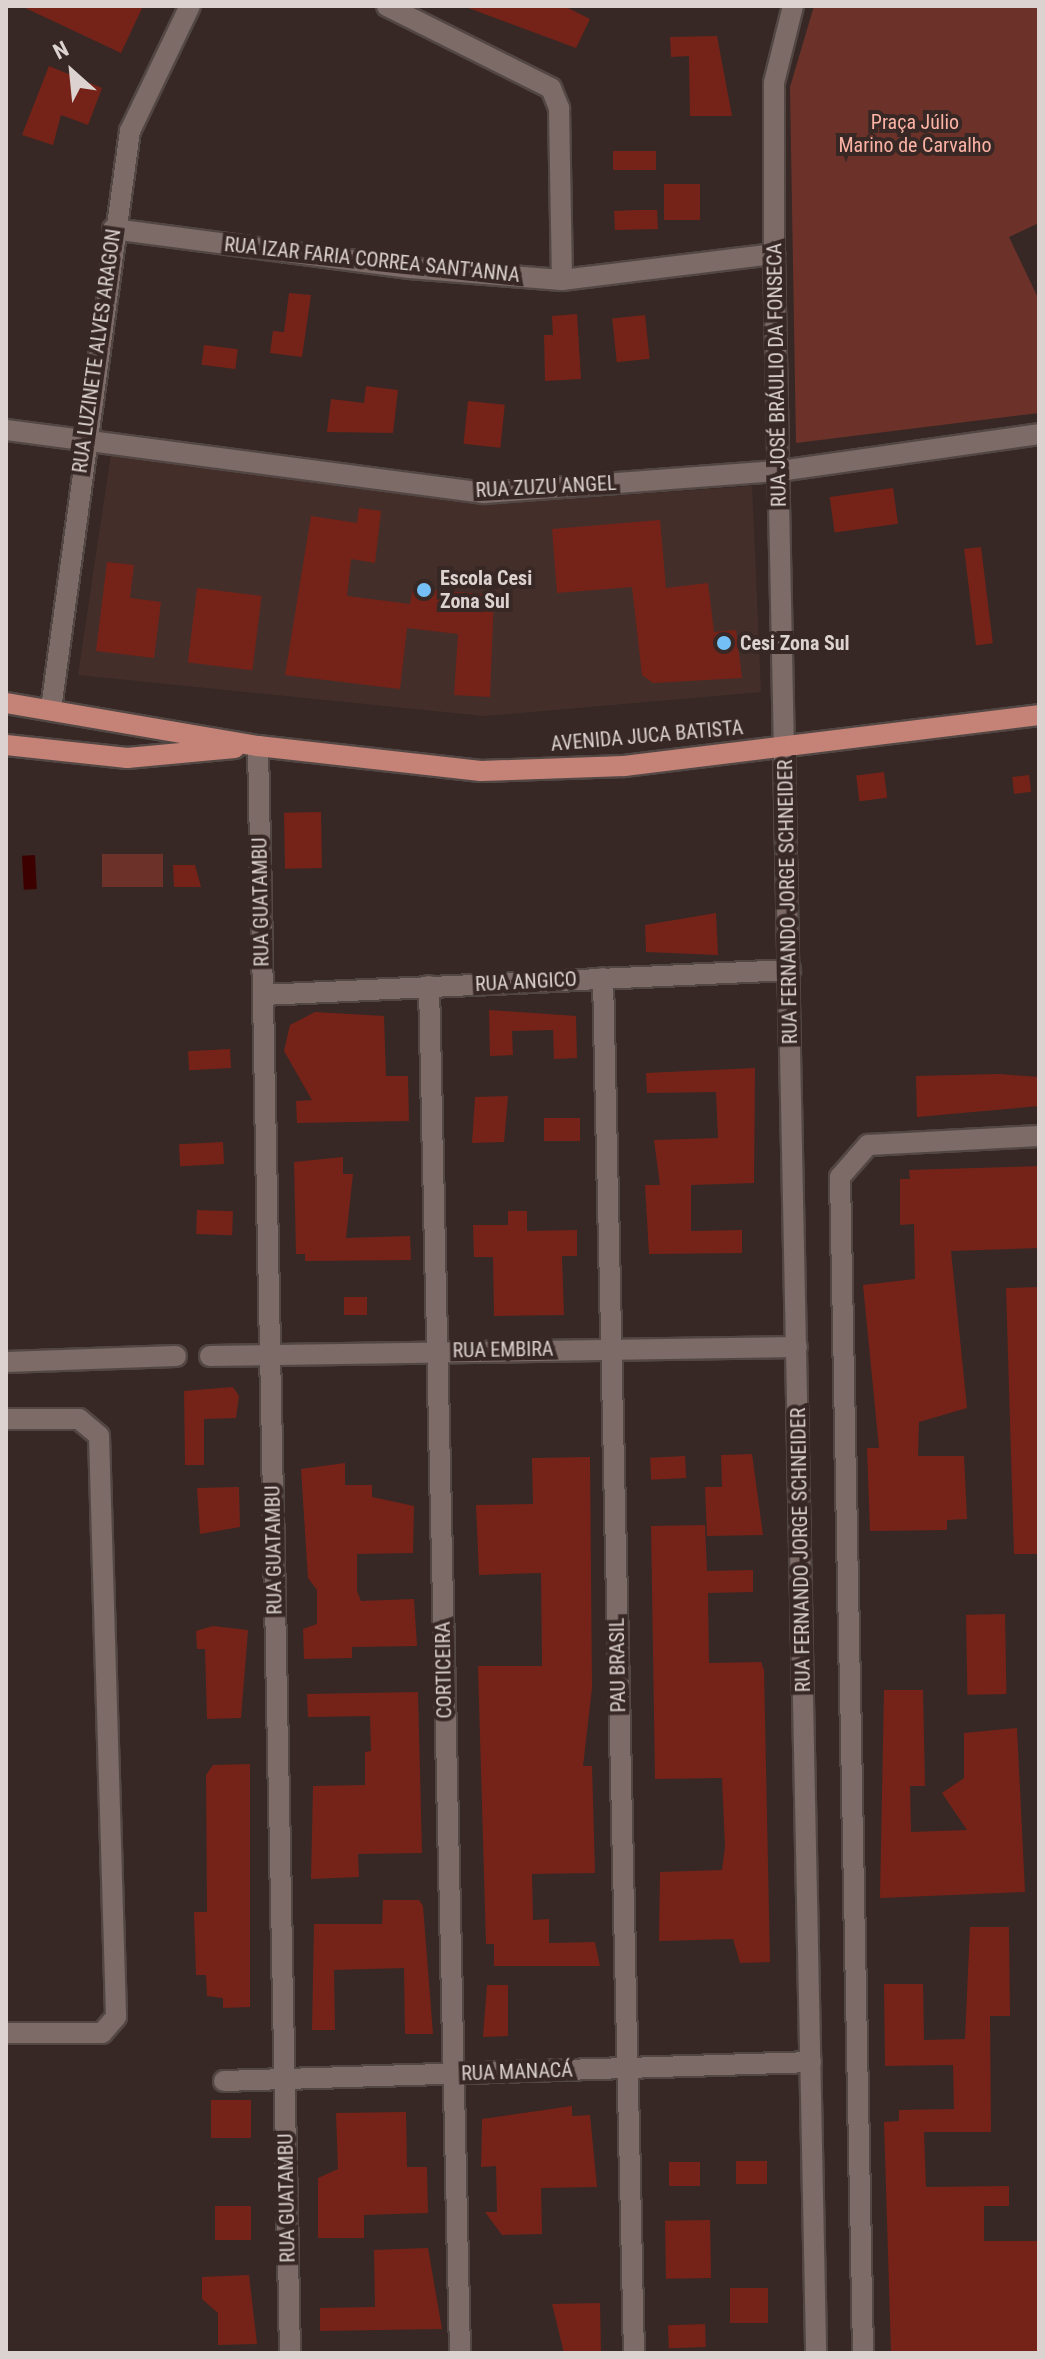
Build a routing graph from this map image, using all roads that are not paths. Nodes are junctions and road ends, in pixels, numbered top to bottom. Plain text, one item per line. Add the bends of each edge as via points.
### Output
1 (190, 6) edge
2 (387, 6) edge
3 (793, 6) edge
4 (113, 229) junction
5 (774, 254) junction
6 (562, 280) junction
7 (6, 430) edge
8 (1039, 434) edge
9 (84, 442) junction
10 (780, 471) junction
11 (6, 703) edge
12 (51, 709) junction
13 (1039, 715) edge
14 (131, 720) junction
15 (6, 745) edge
16 (258, 746) junction
17 (785, 746) junction
18 (127, 758) junction
19 (790, 970) junction
20 (603, 978) junction
21 (429, 986) junction
22 (263, 995) junction
23 (1039, 1136) edge
24 (797, 1347) junction
25 (611, 1349) junction
26 (437, 1351) junction
27 (270, 1352) junction
28 (176, 1356) dead end
29 (210, 1356) dead end
30 (6, 1362) edge
31 (6, 1419) edge
32 (6, 2033) edge
33 (811, 2062) junction
34 (627, 2068) junction
35 (454, 2074) junction
36 (284, 2080) junction
37 (224, 2081) dead end
38 (290, 2353) edge
39 (460, 2353) edge
40 (634, 2353) edge
41 (816, 2353) edge
42 (863, 2353) edge

1 - 4 street, RUA LUZINETE ALVES ARAGON via 130,131
2 - 6 street via 551,88 559,108
3 - 5 street, RUA JOSÉ BRÁULIO DA FONSECA via 774,83
4 - 6 street, RUA IZAR FARIA CORREA SANT'ANNA via 409,268
4 - 9 street, RUA LUZINETE ALVES ARAGON
5 - 6 street, RUA IZAR FARIA CORREA SANT'ANNA
5 - 10 street, RUA JOSÉ BRÁULIO DA FONSECA
7 - 9 street, RUA ZUZU ANGEL
8 - 10 street, RUA ZUZU ANGEL
9 - 10 street, RUA ZUZU ANGEL via 484,493
9 - 12 street, RUA LUZINETE ALVES ARAGON
10 - 17 street, RUA JOSÉ BRÁULIO DA FONSECA
11 - 12 main road, AVENIDA JUCA BATISTA
12 - 14 main road, AVENIDA JUCA BATISTA
13 - 17 main road, AVENIDA JUCA BATISTA
14 - 16 main road, AVENIDA JUCA BATISTA
14 - 18 main road via 146,738
15 - 18 main road, AVENIDA JUCA BATISTA
16 - 17 main road, AVENIDA JUCA BATISTA via 481,771 624,766
16 - 18 main road, AVENIDA JUCA BATISTA
16 - 22 street, RUA GUATAMBU
17 - 19 street, RUA FERNANDO JORGE SCHNEIDER
19 - 20 street, RUA ANGICO
19 - 24 street, RUA FERNANDO JORGE SCHNEIDER
20 - 21 street, RUA ANGICO
20 - 25 street, PAU BRASIL
21 - 22 street, RUA ANGICO
21 - 26 street, CORTICEIRA
22 - 27 street, RUA GUATAMBU
23 - 42 street via 868,1145 840,1177
24 - 25 street, RUA EMBIRA
24 - 33 street, RUA FERNANDO JORGE SCHNEIDER
25 - 26 street, RUA EMBIRA
25 - 34 street, PAU BRASIL
26 - 27 street, RUA EMBIRA
26 - 35 street, CORTICEIRA
27 - 29 street, RUA EMBIRA
27 - 36 street, RUA GUATAMBU
28 - 30 street
31 - 32 street via 79,1419 99,1436 116,2017 102,2033
33 - 34 street, RUA MANACÁ
33 - 41 street, RUA FERNANDO JORGE SCHNEIDER
34 - 35 street, RUA MANACÁ
34 - 40 street, PAU BRASIL
35 - 36 street, RUA MANACÁ
35 - 39 street, CORTICEIRA
36 - 37 street, RUA MANACÁ
36 - 38 street, RUA GUATAMBU

